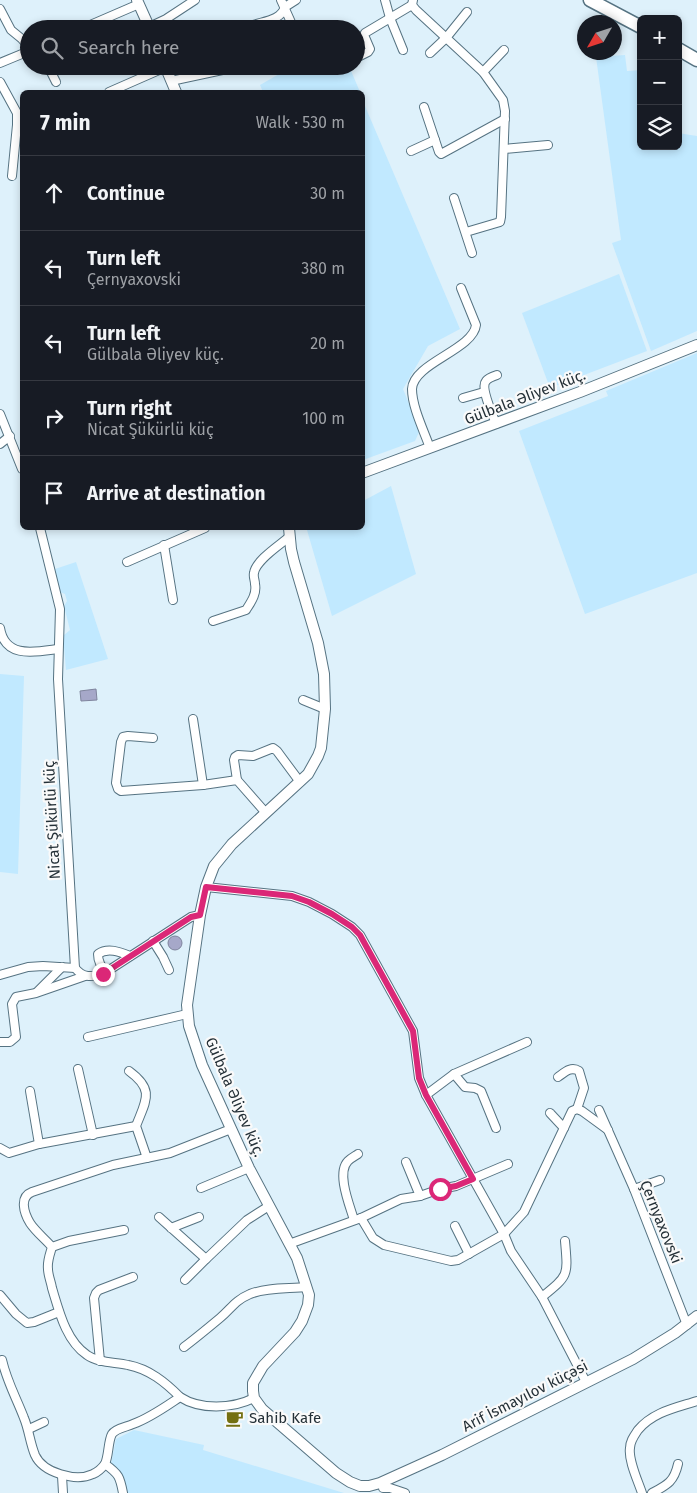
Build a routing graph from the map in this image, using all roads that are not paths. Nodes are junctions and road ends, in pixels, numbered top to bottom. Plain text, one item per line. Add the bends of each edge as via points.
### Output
1 (195, 0) edge
2 (296, 0) edge
3 (385, 0) edge
4 (590, 0) edge
5 (138, 2) edge
6 (412, 3) edge
7 (283, 4) edge
8 (0, 10) edge
9 (468, 12) dead end
10 (390, 18) junction
11 (100, 20) edge
12 (146, 20) edge
13 (164, 20) edge
14 (267, 20) edge
15 (290, 20) edge
16 (637, 25) edge
17 (365, 33) edge
18 (20, 37) edge
19 (365, 37) edge
20 (446, 38) junction
21 (403, 50) dead end
22 (504, 50) dead end
23 (682, 51) edge
24 (430, 53) dead end
25 (365, 54) edge
26 (20, 55) edge
27 (697, 60) edge
28 (0, 63) edge
29 (483, 72) junction
30 (52, 75) edge
31 (147, 75) edge
32 (168, 75) edge
33 (199, 75) edge
34 (171, 81) junction
35 (0, 82) edge
36 (56, 82) dead end
37 (113, 90) edge
38 (175, 90) edge
39 (424, 107) dead end
40 (505, 119) junction
41 (435, 140) junction
42 (548, 145) dead end
43 (504, 149) junction
44 (411, 151) dead end
45 (12, 176) dead end
46 (454, 198) dead end
47 (466, 232) junction
48 (472, 253) dead end
49 (461, 288) dead end
50 (697, 345) edge
51 (497, 375) dead end
52 (484, 392) junction
53 (463, 398) dead end
54 (0, 414) edge
55 (496, 424) junction
56 (10, 436) junction
57 (0, 444) edge
58 (430, 448) junction
59 (20, 464) edge
60 (365, 472) edge
61 (40, 530) edge
62 (200, 530) edge
63 (289, 532) edge
64 (164, 545) junction
65 (127, 562) dead end
66 (173, 600) dead end
67 (213, 621) dead end
68 (0, 628) edge
69 (58, 649) junction
70 (304, 700) dead end
71 (325, 709) junction
72 (194, 719) dead end
73 (153, 738) dead end
74 (236, 780) junction
75 (300, 782) junction
76 (202, 785) junction
77 (266, 813) junction
78 (206, 887) junction
79 (200, 915) junction
80 (153, 941) junction
81 (130, 956) junction
82 (62, 967) junction
83 (75, 968) junction
84 (169, 970) dead end
85 (106, 972) junction
86 (0, 975) edge
87 (85, 976) junction
88 (36, 993) junction
89 (187, 1014) junction
90 (88, 1037) dead end
91 (0, 1042) edge
92 (527, 1042) dead end
93 (78, 1070) dead end
94 (129, 1070) dead end
95 (454, 1074) junction
96 (558, 1077) dead end
97 (30, 1091) dead end
98 (426, 1095) junction
99 (577, 1109) junction
100 (599, 1110) dead end
101 (550, 1113) dead end
102 (136, 1126) junction
103 (230, 1128) junction
104 (496, 1128) dead end
105 (564, 1128) junction
106 (608, 1130) junction
107 (92, 1134) junction
108 (39, 1144) junction
109 (0, 1148) edge
110 (358, 1154) dead end
111 (147, 1158) junction
112 (406, 1162) dead end
113 (508, 1164) dead end
114 (249, 1168) junction
115 (473, 1179) junction
116 (660, 1180) dead end
117 (201, 1188) dead end
118 (634, 1189) junction
119 (420, 1196) junction
120 (269, 1206) junction
121 (159, 1217) dead end
122 (199, 1217) dead end
123 (358, 1219) junction
124 (455, 1226) dead end
125 (171, 1228) junction
126 (124, 1230) dead end
127 (504, 1234) junction
128 (566, 1241) dead end
129 (289, 1244) junction
130 (52, 1247) junction
131 (469, 1254) junction
132 (206, 1259) junction
133 (133, 1276) dead end
134 (185, 1280) dead end
135 (307, 1287) junction
136 (0, 1295) edge
137 (542, 1296) junction
138 (59, 1312) junction
139 (697, 1316) edge
140 (687, 1325) junction
141 (184, 1348) dead end
142 (2, 1360) dead end
143 (100, 1360) junction
144 (586, 1382) junction
145 (180, 1397) junction
146 (254, 1398) junction
147 (697, 1401) edge
148 (44, 1422) dead end
149 (29, 1428) junction
150 (105, 1464) junction
151 (678, 1464) dead end
152 (62, 1476) junction
153 (383, 1488) edge
154 (63, 1493) edge
155 (123, 1493) edge
156 (405, 1493) edge
157 (642, 1493) edge
158 (652, 1493) edge

1 - 13 street
2 - 7 street
3 - 10 street
4 - 16 highway
5 - 11 street
5 - 12 street
6 - 10 street
6 - 20 street
7 - 14 street via 283,13
7 - 15 street
8 - 18 street via 11,30
9 - 20 street
10 - 17 street
10 - 21 street
19 - 25 street via 370,49
20 - 24 street
20 - 29 street
22 - 29 street
23 - 27 highway
26 - 28 street
29 - 40 street via 503,100
30 - 36 street
31 - 37 street
32 - 34 street
33 - 34 street
34 - 38 street
35 - 45 street via 16,113
39 - 41 street
40 - 41 street via 441,154
40 - 43 street
41 - 44 street
42 - 43 street
43 - 47 street via 500,222
46 - 47 street
47 - 48 street
49 - 58 street via 476,329 464,342 417,376 413,383 414,402
50 - 55 street, Gülbala Əliyev küç.
51 - 52 street via 484,382
52 - 53 street
52 - 55 street
54 - 56 street
55 - 58 street, Gülbala Əliyev küç.
56 - 57 street
56 - 59 street
58 - 60 street, Gülbala Əliyev küç.
61 - 69 street, Nicat Şükürlü küç via 60,609
62 - 64 street
63 - 67 street via 256,567 253,576 255,595 246,610
63 - 71 street, Gülbala Əliyev küç. via 294,562 322,662
64 - 65 street
64 - 66 street
68 - 69 street via 2,638 18,651
69 - 83 street, Nicat Şükürlü küç
70 - 71 street
71 - 75 street, Gülbala Əliyev küç. via 318,756
72 - 76 street
73 - 76 street via 123,737 116,783 118,789
74 - 75 street via 235,757 253,756 273,748
74 - 76 street
74 - 77 street
75 - 77 street, Gülbala Əliyev küç.
77 - 78 street, Gülbala Əliyev küç. via 220,857
78 - 79 street, Gülbala Əliyev küç.
78 - 98 street via 292,896 352,927 360,935 413,1031 419,1078
79 - 80 street via 191,917
79 - 89 street, Gülbala Əliyev küç.
80 - 81 street
80 - 84 street
81 - 85 street
81 - 85 street via 117,951 101,952 98,959
82 - 83 street
82 - 86 street via 28,967
82 - 88 street
83 - 87 street
85 - 87 street
87 - 88 street
88 - 91 street via 16,996 13,1000 16,1037 10,1042
89 - 90 street
89 - 103 street, Gülbala Əliyev küç. via 202,1065
92 - 95 street
93 - 107 street
94 - 102 street via 140,1079 146,1092 146,1101
95 - 98 street
95 - 104 street via 466,1087 480,1091
96 - 99 street via 571,1068 579,1071 584,1088
97 - 108 street
98 - 115 street
99 - 105 street via 572,1111
99 - 106 street
100 - 106 street, Çernyaxovski
101 - 105 street
102 - 107 street
102 - 111 street
103 - 111 street via 170,1153
103 - 114 street, Gülbala Əliyev küç.
105 - 127 street via 524,1212
106 - 118 street, Çernyaxovski
107 - 108 street
108 - 109 street via 8,1152
110 - 123 street via 347,1162 343,1172 344,1185
111 - 130 street via 113,1165 27,1194 24,1206 29,1222
112 - 119 street
113 - 115 street
114 - 117 street
114 - 120 street, Gülbala Əliyev küç.
115 - 119 street
115 - 127 street
116 - 118 street
118 - 140 street, Çernyaxovski
119 - 123 street via 401,1199
120 - 129 street, Gülbala Əliyev küç.
120 - 132 street via 247,1220
121 - 125 street
122 - 125 street
123 - 129 street
123 - 131 street via 373,1238 384,1245 451,1261
124 - 131 street
125 - 132 street
126 - 130 street
127 - 131 street
127 - 137 street via 511,1251
128 - 137 street via 566,1274
129 - 135 street, Gülbala Əliyev küç.
130 - 138 street via 48,1270
132 - 134 street
133 - 143 street via 99,1290 94,1298
135 - 141 street via 279,1288 239,1300
135 - 146 street, Gülbala Əliyev küç. via 308,1305 302,1321 258,1373
136 - 138 street via 27,1323
137 - 144 street
138 - 143 street via 78,1348
139 - 140 street, Arif İsmayılov küçəsi
140 - 144 street, Arif İsmayılov küçəsi via 633,1359
142 - 149 street via 10,1388
143 - 145 street via 130,1365 158,1377
144 - 153 street, Arif İsmayılov küçəsi
145 - 146 street via 187,1402 212,1406 238,1405
145 - 150 street via 139,1422 116,1430 112,1434
146 - 153 street, Arif İsmayılov küçəsi via 262,1409 336,1473 360,1486
147 - 157 street via 654,1416 632,1438 630,1454
148 - 149 street
149 - 152 street via 36,1456
150 - 152 street via 89,1476
150 - 155 street via 120,1478
151 - 158 street via 671,1482
152 - 154 street
153 - 156 street

